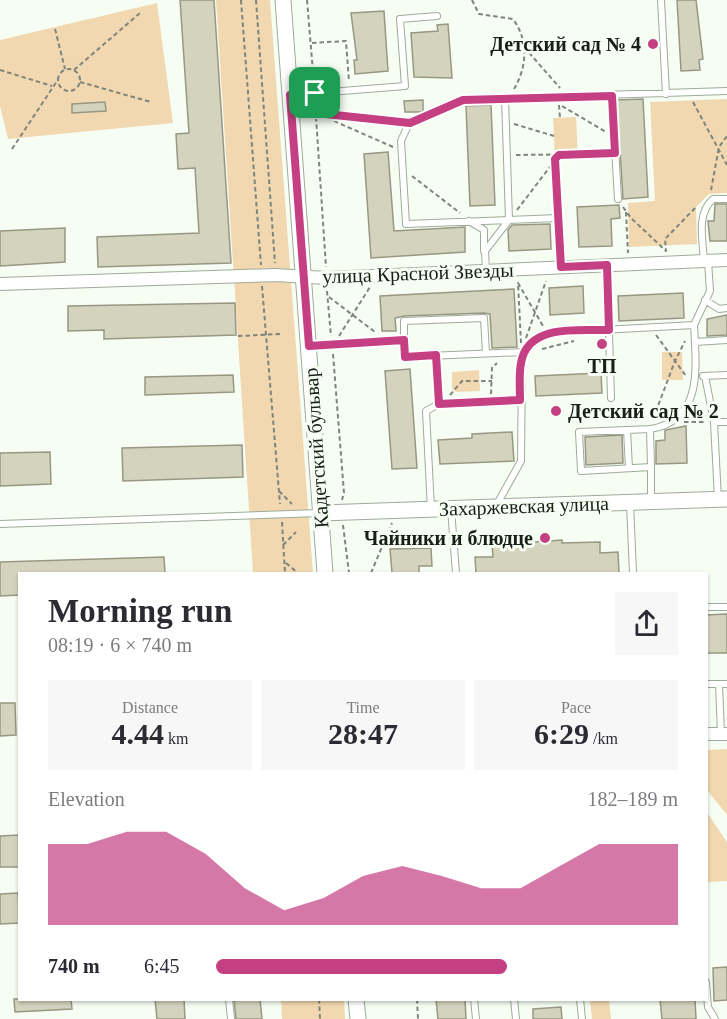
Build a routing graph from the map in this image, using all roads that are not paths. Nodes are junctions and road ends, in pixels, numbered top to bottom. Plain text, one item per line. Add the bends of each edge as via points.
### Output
1 (283, 0) edge
2 (662, 0) edge
3 (438, 16) dead end
4 (727, 91) edge
5 (666, 94) junction
6 (290, 95) junction
7 (612, 96) junction
8 (507, 98) junction
9 (727, 198) edge
10 (618, 200) road end
11 (509, 220) junction
12 (470, 221) junction
13 (484, 251) junction
14 (727, 260) edge
15 (706, 261) junction
16 (607, 265) junction
17 (561, 267) junction
18 (486, 271) junction
19 (303, 277) junction
20 (0, 284) edge
21 (705, 300) junction
22 (727, 308) edge
23 (694, 326) junction
24 (609, 330) junction
25 (404, 340) junction
26 (727, 340) edge
27 (695, 342) junction
28 (309, 346) junction
29 (523, 352) junction
30 (486, 353) junction
31 (436, 355) junction
32 (727, 375) edge
33 (696, 376) junction
34 (705, 376) junction
35 (611, 398) dead end
36 (520, 400) junction
37 (439, 404) junction
38 (714, 422) junction
39 (727, 422) edge
40 (650, 429) junction
41 (627, 430) junction
42 (651, 467) junction
43 (629, 468) junction
44 (722, 499) edge
45 (651, 502) junction
46 (630, 503) junction
47 (495, 507) junction
48 (452, 508) junction
49 (431, 509) junction
50 (321, 513) junction
51 (0, 524) edge
52 (326, 572) edge
53 (456, 572) edge
54 (633, 572) edge
55 (727, 607) edge
56 (708, 608) edge
57 (708, 684) edge
58 (719, 684) junction
59 (727, 684) edge
60 (708, 734) edge
61 (724, 734) edge
62 (229, 1001) edge
63 (356, 1001) edge
64 (474, 1001) edge
65 (514, 1001) edge
66 (580, 1001) edge
67 (708, 1001) edge
68 (231, 1019) edge
69 (358, 1019) edge
70 (476, 1019) edge
71 (516, 1019) edge
72 (582, 1019) edge
73 (715, 1019) edge

1 - 6 street, Кадетский бульвар
2 - 5 lane
3 - 6 lane via 400,19 405,86
4 - 5 lane
5 - 7 lane
6 - 19 street, Кадетский бульвар
7 - 8 lane
7 - 10 lane
8 - 11 lane
8 - 12 lane via 463,100 410,123 401,141 406,224
9 - 15 lane via 713,199 706,206 702,218
11 - 12 lane
11 - 13 lane
11 - 17 lane via 558,218
12 - 13 lane via 484,230
13 - 18 lane
14 - 15 street, улица Красной Звезды
15 - 16 street, улица Красной Звезды
15 - 21 lane via 710,291
16 - 17 street, улица Красной Звезды
16 - 24 lane
17 - 18 street, улица Красной Звезды
18 - 19 street, улица Красной Звезды
19 - 20 street, улица Красной Звезды
19 - 28 street, Кадетский бульвар
21 - 22 lane via 720,309
21 - 23 lane
23 - 24 lane
23 - 27 lane
24 - 29 lane via 547,333
24 - 35 lane
25 - 28 lane
25 - 30 lane via 404,321 484,318
25 - 31 lane via 405,357
26 - 27 lane
27 - 33 lane
28 - 50 street, Кадетский бульвар
29 - 30 lane
29 - 36 lane
30 - 31 lane
31 - 37 lane
32 - 34 lane
33 - 34 lane
33 - 40 lane via 695,388 678,417
34 - 38 lane
36 - 37 lane
36 - 47 lane via 521,461
37 - 49 lane via 426,411
38 - 39 lane
38 - 44 lane
40 - 41 lane
40 - 42 lane
41 - 43 lane
41 - 43 lane via 579,432 581,471
42 - 43 lane
42 - 45 lane
44 - 45 street, Захаржевская улица
45 - 46 street, Захаржевская улица
46 - 47 street, Захаржевская улица
46 - 54 lane
47 - 48 street, Захаржевская улица
48 - 49 street, Захаржевская улица
48 - 53 lane
49 - 50 street, Захаржевская улица
50 - 51 lane
50 - 52 street, Кадетский бульвар
55 - 56 lane
57 - 58 lane
58 - 59 lane
58 - 61 lane
60 - 61 street
62 - 68 lane
63 - 69 street
64 - 70 lane
65 - 71 lane
66 - 72 lane
67 - 73 lane

